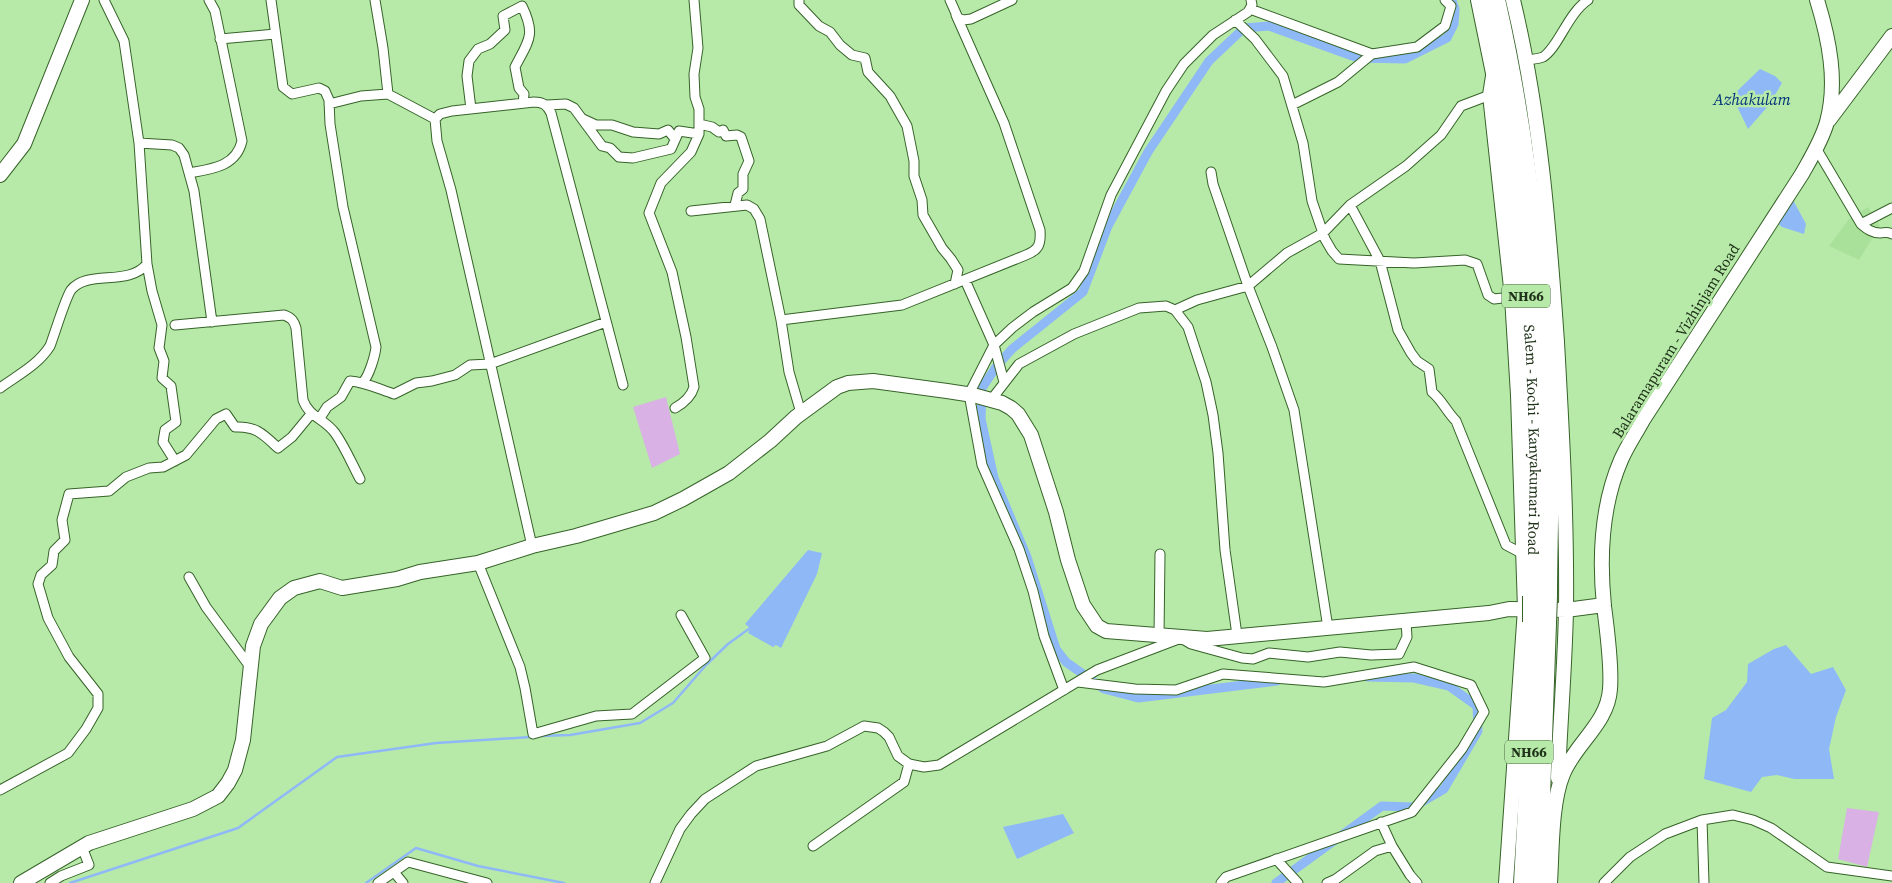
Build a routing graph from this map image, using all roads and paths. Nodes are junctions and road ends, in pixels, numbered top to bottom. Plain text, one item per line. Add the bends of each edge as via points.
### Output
1 (82, 0) edge
2 (104, 0) edge
3 (209, 0) edge
4 (272, 0) edge
5 (375, 0) edge
6 (694, 0) edge
7 (799, 0) edge
8 (950, 0) edge
9 (1012, 0) edge
10 (1445, 0) edge
11 (1480, 0) edge
12 (1496, 0) edge
13 (1513, 0) edge
14 (1588, 0) edge
15 (1817, 0) edge
16 (1251, 4) edge
17 (956, 15) junction
18 (1236, 21) junction
19 (275, 34) junction
20 (1892, 36) edge
21 (220, 39) junction
22 (1372, 54) junction
23 (1527, 60) junction
24 (1494, 63) junction
25 (388, 94) junction
26 (1490, 95) junction
27 (523, 103) junction
28 (329, 104) junction
29 (547, 105) junction
30 (1292, 105) junction
31 (471, 109) junction
32 (580, 117) junction
33 (435, 119) junction
34 (1827, 122) junction
35 (699, 124) junction
36 (699, 134) junction
37 (675, 139) junction
38 (139, 143) junction
39 (1816, 148) junction
40 (1211, 172) dead end
41 (189, 173) junction
42 (0, 175) edge
43 (735, 205) junction
44 (1350, 206) junction
45 (1892, 208) edge
46 (691, 211) dead end
47 (1861, 224) junction
48 (1323, 233) junction
49 (1892, 234) edge
50 (1380, 261) junction
51 (147, 264) junction
52 (965, 280) junction
53 (955, 284) junction
54 (1248, 286) junction
55 (1512, 297) junction
56 (1175, 310) junction
57 (781, 320) junction
58 (212, 322) junction
59 (606, 322) junction
60 (175, 325) dead end
61 (994, 345) junction
62 (490, 364) junction
63 (363, 382) junction
64 (1004, 382) junction
65 (623, 385) dead end
66 (0, 388) edge
67 (971, 394) junction
68 (991, 400) junction
69 (675, 408) dead end
70 (801, 413) junction
71 (311, 414) junction
72 (320, 418) junction
73 (175, 461) junction
74 (360, 479) dead end
75 (532, 546) junction
76 (1160, 554) dead end
77 (1523, 554) junction
78 (478, 563) junction
79 (189, 577) dead end
80 (1604, 605) junction
81 (1537, 609) junction
82 (1566, 610) junction
83 (681, 615) dead end
84 (1406, 621) junction
85 (1328, 628) junction
86 (1237, 635) junction
87 (1159, 636) junction
88 (1181, 638) junction
89 (252, 669) junction
90 (1078, 682) junction
91 (1064, 690) junction
92 (909, 764) junction
93 (0, 790) edge
94 (1558, 791) junction
95 (1702, 820) junction
96 (1381, 822) junction
97 (813, 846) dead end
98 (1392, 846) junction
99 (82, 847) junction
100 (1276, 859) junction
101 (394, 872) junction
102 (1892, 876) edge
103 (21, 883) edge
104 (50, 883) edge
105 (378, 883) edge
106 (403, 883) edge
107 (487, 883) edge
108 (655, 883) edge
109 (1221, 883) edge
110 (1298, 883) edge
111 (1327, 883) edge
112 (1417, 883) edge
113 (1506, 883) edge
114 (1523, 883) edge
115 (1538, 883) edge
116 (1550, 883) edge
117 (1604, 883) edge
118 (1704, 883) edge

1 - 42 street via 24,144
2 - 38 street via 124,41
3 - 21 street via 215,11
4 - 19 street
5 - 25 street
6 - 35 street via 698,48 694,74 695,97 700,108
7 - 53 street via 799,5 840,45 852,55 865,58 868,72 890,96 899,112 911,146 923,215 958,270
8 - 17 street
9 - 17 street via 967,20
10 - 22 street via 1451,6 1445,26 1417,47
11 - 24 highway, Salem - Kochi - Kanyakumari Road / NH66
12 - 81 highway, Salem - Kochi - Kanyakumari Road / NH66 via 1525,149 1545,353 1549,469
13 - 23 street
14 - 23 street via 1576,10 1548,52
15 - 34 street, Balaramapuram - Vizhinjam Road via 1825,26 1834,85
16 - 18 street
16 - 22 street
17 - 52 street via 1004,123 1041,241 1034,252
18 - 30 street via 1255,39 1283,76
18 - 61 street via 1213,35 1184,64 1166,91 1111,195 1079,281 1065,294 1033,312
19 - 21 street
19 - 28 street via 286,91 292,94 320,88 325,91
20 - 34 street
21 - 41 street via 242,141 231,161
22 - 30 street via 1338,82
23 - 82 street via 1551,255 1564,451
24 - 26 street
24 - 81 highway, Salem - Kochi - Kanyakumari Road / NH66 via 1511,151 1531,353
25 - 28 street
25 - 33 street
26 - 44 street via 1461,106 1441,135 1406,166
26 - 55 street
27 - 29 street
27 - 31 street
27 - 31 street via 524,94 519,88 514,67 530,39 527,16 522,6 503,16 505,30 490,44 478,48 469,61 467,76
28 - 63 street via 343,207 376,347 368,377
29 - 32 street via 566,104 574,108
29 - 59 street
30 - 48 street via 1303,143 1312,201
31 - 33 street via 440,114
32 - 37 street via 596,125 612,125 633,132 658,134 668,130
32 - 37 street via 602,146 619,156 633,158 671,149
33 - 62 street via 437,141
34 - 39 street, Balaramapuram - Vizhinjam Road
35 - 36 street
35 - 43 street via 718,132 723,130 726,136 741,137 749,161 743,174 743,189 738,193
36 - 37 street via 679,131
36 - 69 street via 691,152 661,183 649,213 672,272 694,387 684,404
38 - 41 street via 179,148
38 - 51 street
39 - 47 street
39 - 80 street, Balaramapuram - Vizhinjam Road via 1643,420 1621,460 1608,498 1602,536
40 - 54 street
41 - 58 street
43 - 46 street
43 - 57 street via 747,205 760,219
44 - 48 street
44 - 50 street
45 - 47 street
47 - 49 street via 1869,230
48 - 50 street via 1339,258
48 - 54 street via 1287,253
50 - 55 street via 1465,260 1477,264 1488,295
50 - 77 street via 1398,330 1414,357 1429,369 1432,392 1456,421 1506,545
51 - 66 street via 132,276 92,280 72,290 45,354
51 - 73 street via 162,325 159,348 164,361 162,378 171,386 175,407 176,422 165,430 163,442
52 - 53 street
52 - 61 street
53 - 57 street via 902,305
54 - 56 street via 1196,300
54 - 85 street via 1294,410
55 - 77 street
56 - 64 street via 1166,306 1139,308 1074,334 1019,364
56 - 86 street via 1188,326 1213,415 1225,550
57 - 70 street via 789,372
58 - 60 street
58 - 71 street via 290,317 296,328 304,400
59 - 62 street
59 - 65 street
61 - 64 street
61 - 67 street
62 - 63 street via 470,365 455,375 416,383 394,394
62 - 75 street
63 - 72 street via 350,381 341,397
64 - 68 street
67 - 68 street
67 - 70 street via 873,381 848,383 837,387
67 - 91 street via 982,465 1019,549 1034,591 1044,636
68 - 87 street via 1012,408 1030,435 1083,605 1090,618 1106,631
70 - 75 street via 729,473 683,499 635,519
71 - 72 street
71 - 73 street via 278,448 262,433 248,426 234,427 226,414 216,419 186,455
72 - 74 street via 336,435
73 - 93 street via 126,477 109,491 70,494 62,520 65,540 54,551 52,565 41,575 38,584 48,618 69,657 98,694 98,708 68,753
75 - 78 street
76 - 87 street
77 - 81 street
78 - 83 street via 520,667 533,734 596,716 632,714 705,658
78 - 89 street via 342,588 320,582 294,588 280,598 261,624 253,646
79 - 89 street via 206,607
80 - 82 street
80 - 94 street, Balaramapuram - Vizhinjam Road via 1610,689 1608,702 1602,716 1572,756 1562,774
81 - 82 street
81 - 84 street via 1509,608
81 - 113 street
81 - 114 highway, Salem - Kochi - Kanyakumari Road / NH66
81 - 115 highway, Salem - Kochi - Kanyakumari Road / NH66
82 - 94 street
84 - 85 street
84 - 88 street via 1407,637 1400,654 1340,652 1308,657 1269,654 1253,659 1191,644
85 - 86 street
86 - 88 street
87 - 88 street
88 - 90 street via 1097,670
89 - 99 street via 243,740 235,770 218,796 193,809
90 - 91 street
90 - 96 street via 1176,690 1223,674 1324,682 1414,667 1471,685 1484,712 1462,749 1412,812
91 - 92 street via 939,765
92 - 97 street via 904,782
92 - 108 street via 898,756 884,732 864,726 826,746 756,766 705,799 691,814 680,829
94 - 116 street, Balaramapuram - Vizhinjam Road
95 - 102 street via 1733,815 1753,820 1827,866
95 - 117 street via 1665,834 1630,857
95 - 118 street
96 - 98 street
96 - 100 street
98 - 111 street via 1376,850
98 - 112 street
99 - 103 street
99 - 104 street via 89,865
100 - 109 street via 1226,877
100 - 110 street
101 - 105 street
101 - 106 street
101 - 107 street via 408,862

